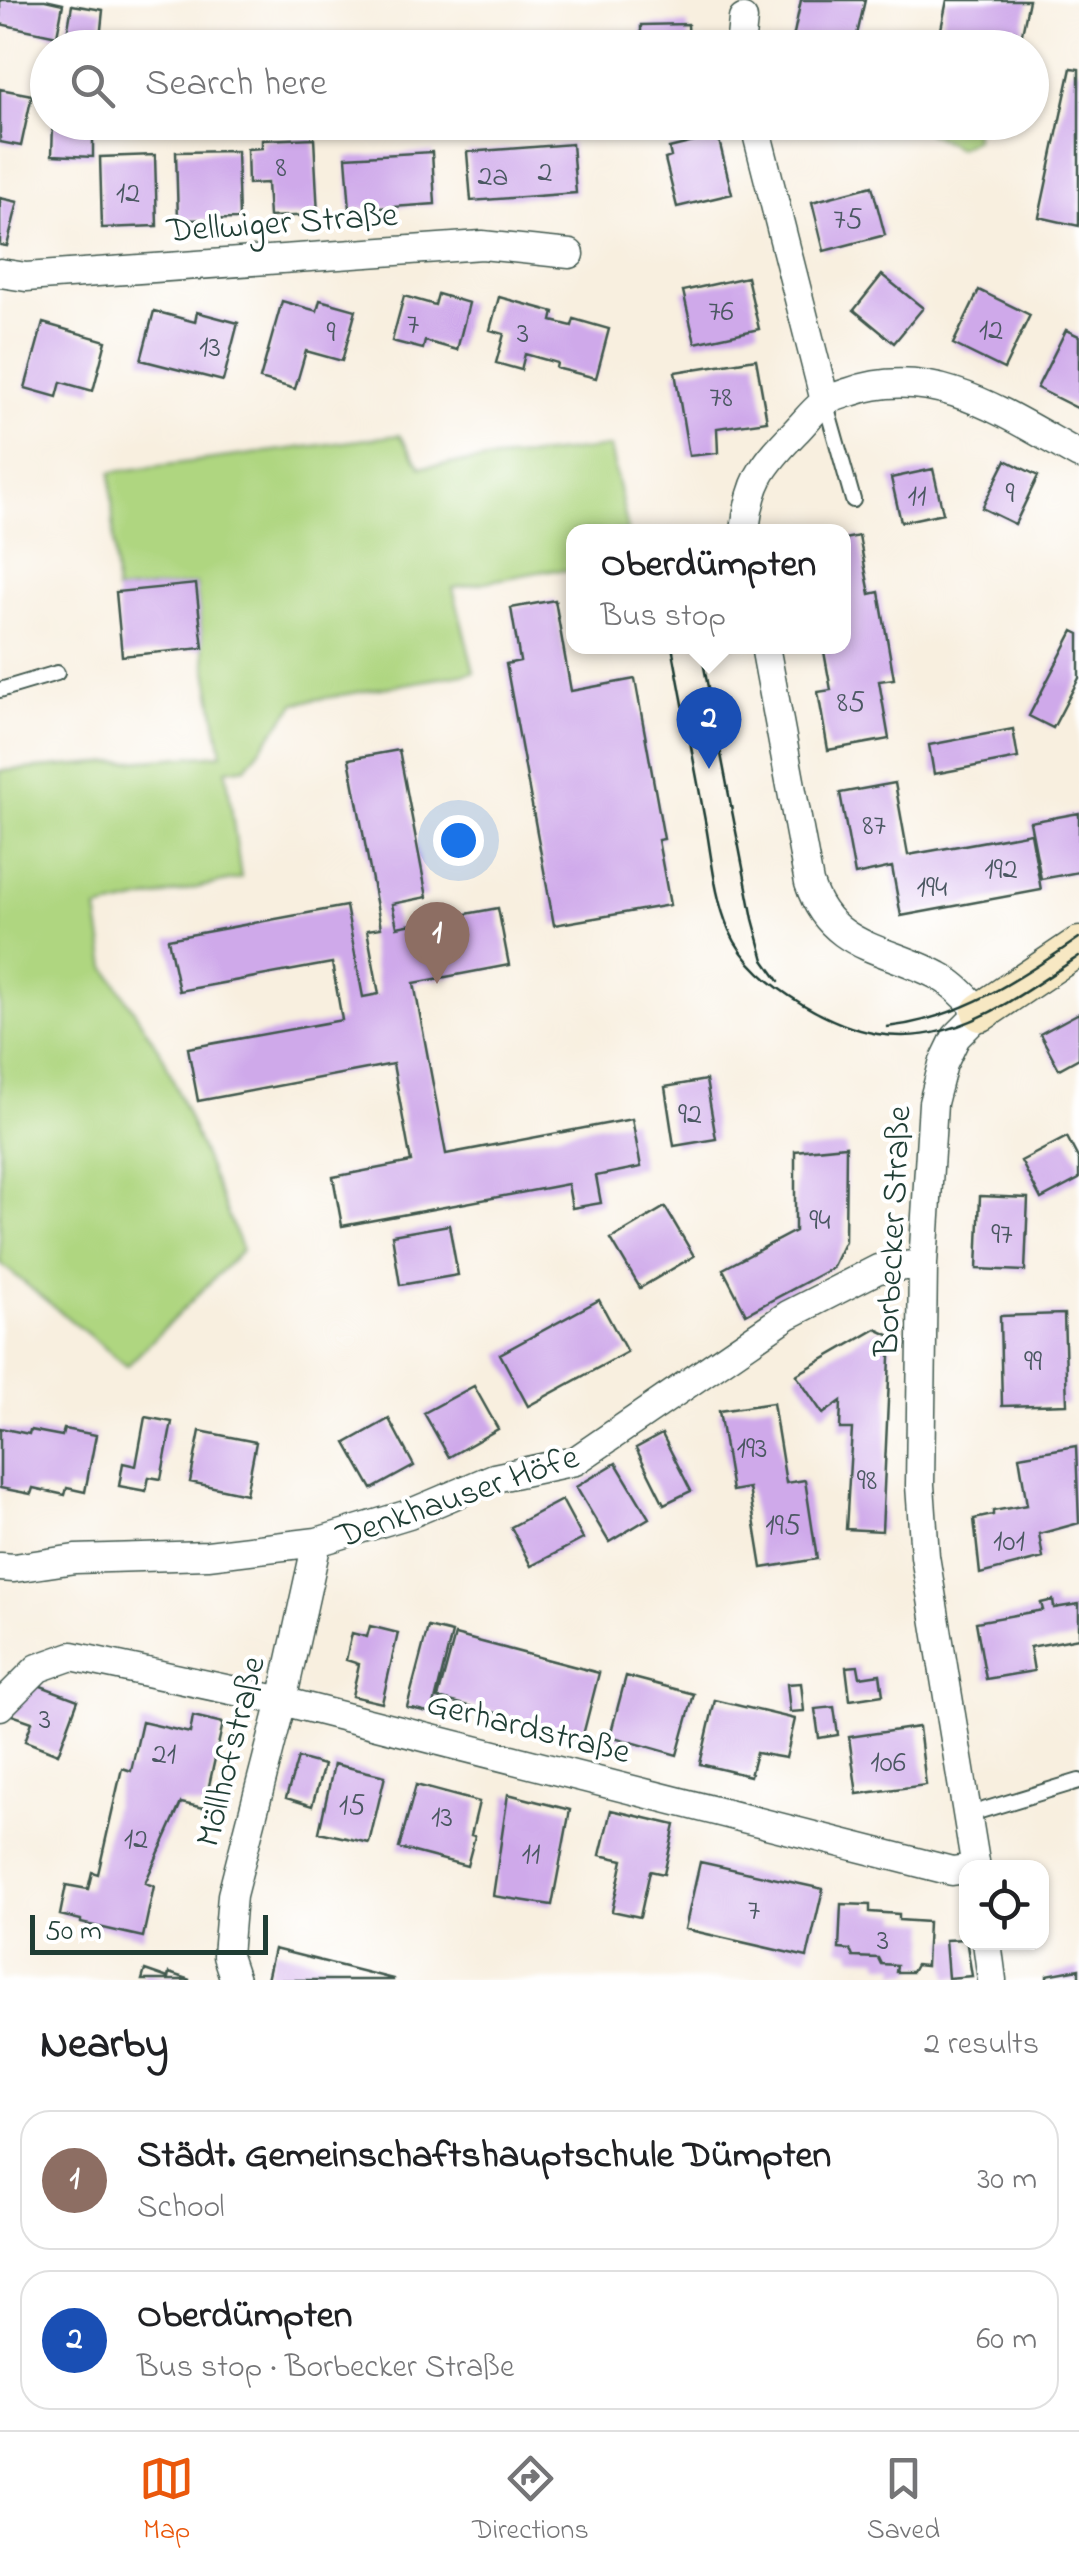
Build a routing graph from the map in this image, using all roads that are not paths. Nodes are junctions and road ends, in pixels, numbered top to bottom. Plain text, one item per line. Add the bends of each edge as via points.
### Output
1 (743, 19) dead end
2 (742, 30) edge
3 (759, 140) edge
4 (570, 254) dead end
5 (0, 273) edge
6 (824, 401) junction
7 (1079, 455) edge
8 (853, 500) dead end
9 (746, 524) edge
10 (766, 654) edge
11 (57, 673) dead end
12 (0, 690) edge
13 (1079, 946) edge
14 (981, 1012) junction
15 (924, 1264) junction
16 (317, 1542) junction
17 (0, 1567) edge
18 (282, 1701) junction
19 (0, 1706) edge
20 (1079, 1781) edge
21 (967, 1815) junction
22 (975, 1860) edge
23 (959, 1870) edge
24 (988, 1950) edge
25 (235, 1980) edge
26 (992, 1980) edge

1 - 2 street
3 - 6 street
4 - 5 street, Dellwiger Straße via 482,245 26,277
6 - 7 street via 900,381 938,386 974,398
6 - 8 lane
6 - 9 street via 760,471
10 - 14 street via 816,902 839,932 944,978
11 - 12 lane
13 - 14 street
14 - 15 street, Borbecker Straße via 956,1036 938,1080
15 - 16 street, Denkhauser Höfe via 878,1270 788,1314 575,1461 494,1478
15 - 21 street, Borbecker Straße via 924,1556
16 - 17 street, Denkhauser Höfe
16 - 18 street, Möllhofstraße
18 - 19 street, Gerhardstraße via 72,1656 38,1668
18 - 23 street, Gerhardstraße
18 - 25 street, Möllhofstraße via 232,1896 227,1956
20 - 21 lane
21 - 22 street, Borbecker Straße
24 - 26 street

